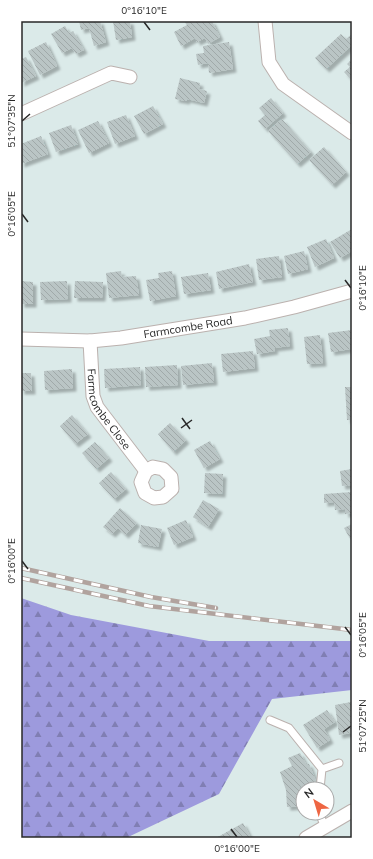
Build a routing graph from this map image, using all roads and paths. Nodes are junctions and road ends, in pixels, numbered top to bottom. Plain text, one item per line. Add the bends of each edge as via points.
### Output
1 (265, 21) edge
2 (130, 77) dead end
3 (21, 114) edge
4 (352, 133) edge
5 (352, 291) edge
6 (21, 339) edge
7 (90, 341) junction
8 (146, 471) dead end
9 (270, 720) dead end
10 (339, 763) dead end
11 (322, 769) junction
12 (321, 781) edge
13 (352, 811) edge
14 (322, 821) edge
15 (325, 827) junction
16 (306, 838) edge

1 - 4 street via 269,62 283,84
2 - 3 street via 111,73
5 - 7 street, Farmcombe Road via 245,318
6 - 7 street, Farmcombe Road
7 - 8 street, Farmcombe Close via 93,396 97,407
9 - 11 lane via 289,728
10 - 11 lane
11 - 12 lane
13 - 15 street
14 - 15 lane
15 - 16 street

